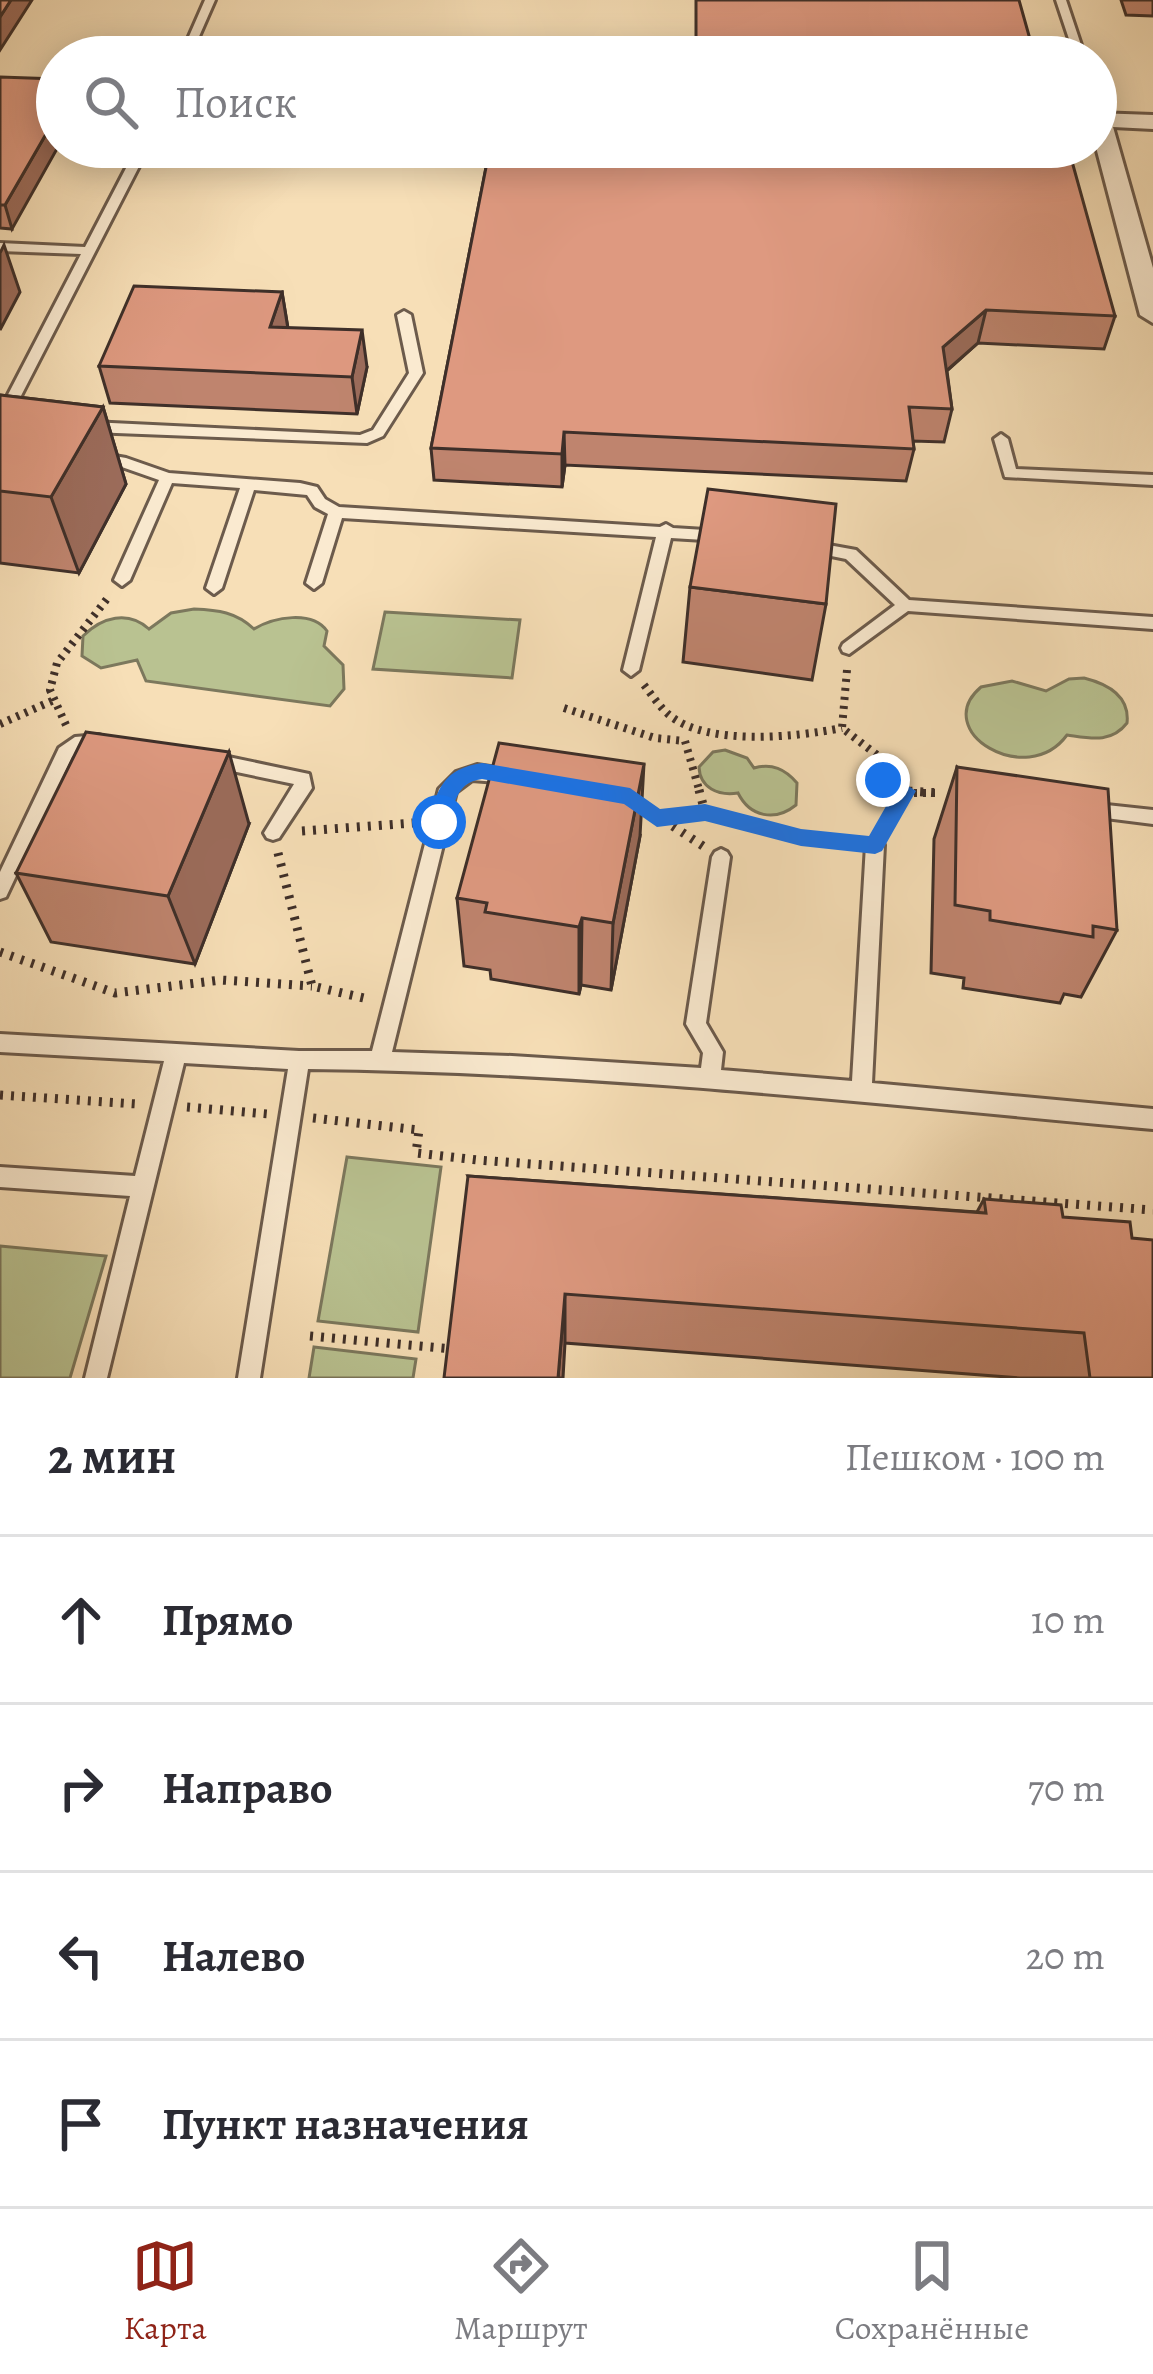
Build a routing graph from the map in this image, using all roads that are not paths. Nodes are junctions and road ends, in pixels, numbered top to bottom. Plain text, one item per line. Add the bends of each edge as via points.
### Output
1 (210, 0) edge
2 (1061, 0) edge
3 (194, 36) edge
4 (1072, 36) edge
5 (1117, 118) edge
6 (1153, 122) edge
7 (133, 168) edge
8 (1112, 168) edge
9 (0, 247) edge
10 (92, 251) junction
11 (404, 315) dead end
12 (1153, 315) edge
13 (0, 423) edge
14 (23, 424) edge
15 (68, 426) edge
16 (1001, 439) dead end
17 (78, 456) edge
18 (166, 478) junction
19 (1153, 480) edge
20 (250, 484) junction
21 (335, 512) junction
22 (666, 530) junction
23 (730, 537) edge
24 (796, 545) edge
25 (122, 580) road end
26 (314, 583) dead end
27 (214, 588) dead end
28 (905, 605) junction
29 (1153, 623) edge
30 (850, 648) road end
31 (632, 670) road end
32 (113, 744) edge
33 (203, 759) edge
34 (524, 778) edge
35 (1058, 806) edge
36 (1153, 817) edge
37 (272, 833) road end
38 (875, 845) road end
39 (721, 857) road end
40 (0, 891) edge
41 (0, 1043) edge
42 (176, 1053) junction
43 (299, 1060) junction
44 (380, 1060) junction
45 (710, 1081) junction
46 (861, 1094) junction
47 (1153, 1119) edge
48 (0, 1178) edge
49 (143, 1187) junction
50 (96, 1378) edge
51 (249, 1378) edge

1 - 3 lane
2 - 4 lane
5 - 6 street
7 - 10 lane
8 - 12 street
9 - 10 lane
10 - 13 lane
11 - 15 lane via 416,373 378,434 362,440
13 - 14 lane
16 - 19 lane via 1010,474
17 - 18 lane via 121,460
18 - 20 lane
18 - 25 lane
20 - 21 lane via 312,491
20 - 27 lane
21 - 22 lane
21 - 26 lane
22 - 23 lane
22 - 31 lane
24 - 28 lane via 850,554
28 - 29 lane
28 - 30 lane
32 - 40 lane via 75,744 65,753
33 - 37 lane via 303,779
34 - 44 lane via 482,771 462,774 448,789
35 - 36 lane
38 - 46 lane
39 - 45 lane via 696,1024 713,1052
41 - 42 lane
42 - 43 lane
42 - 49 lane
43 - 44 lane
43 - 51 lane
44 - 45 lane
45 - 46 lane
46 - 47 lane
48 - 49 lane
49 - 50 lane

